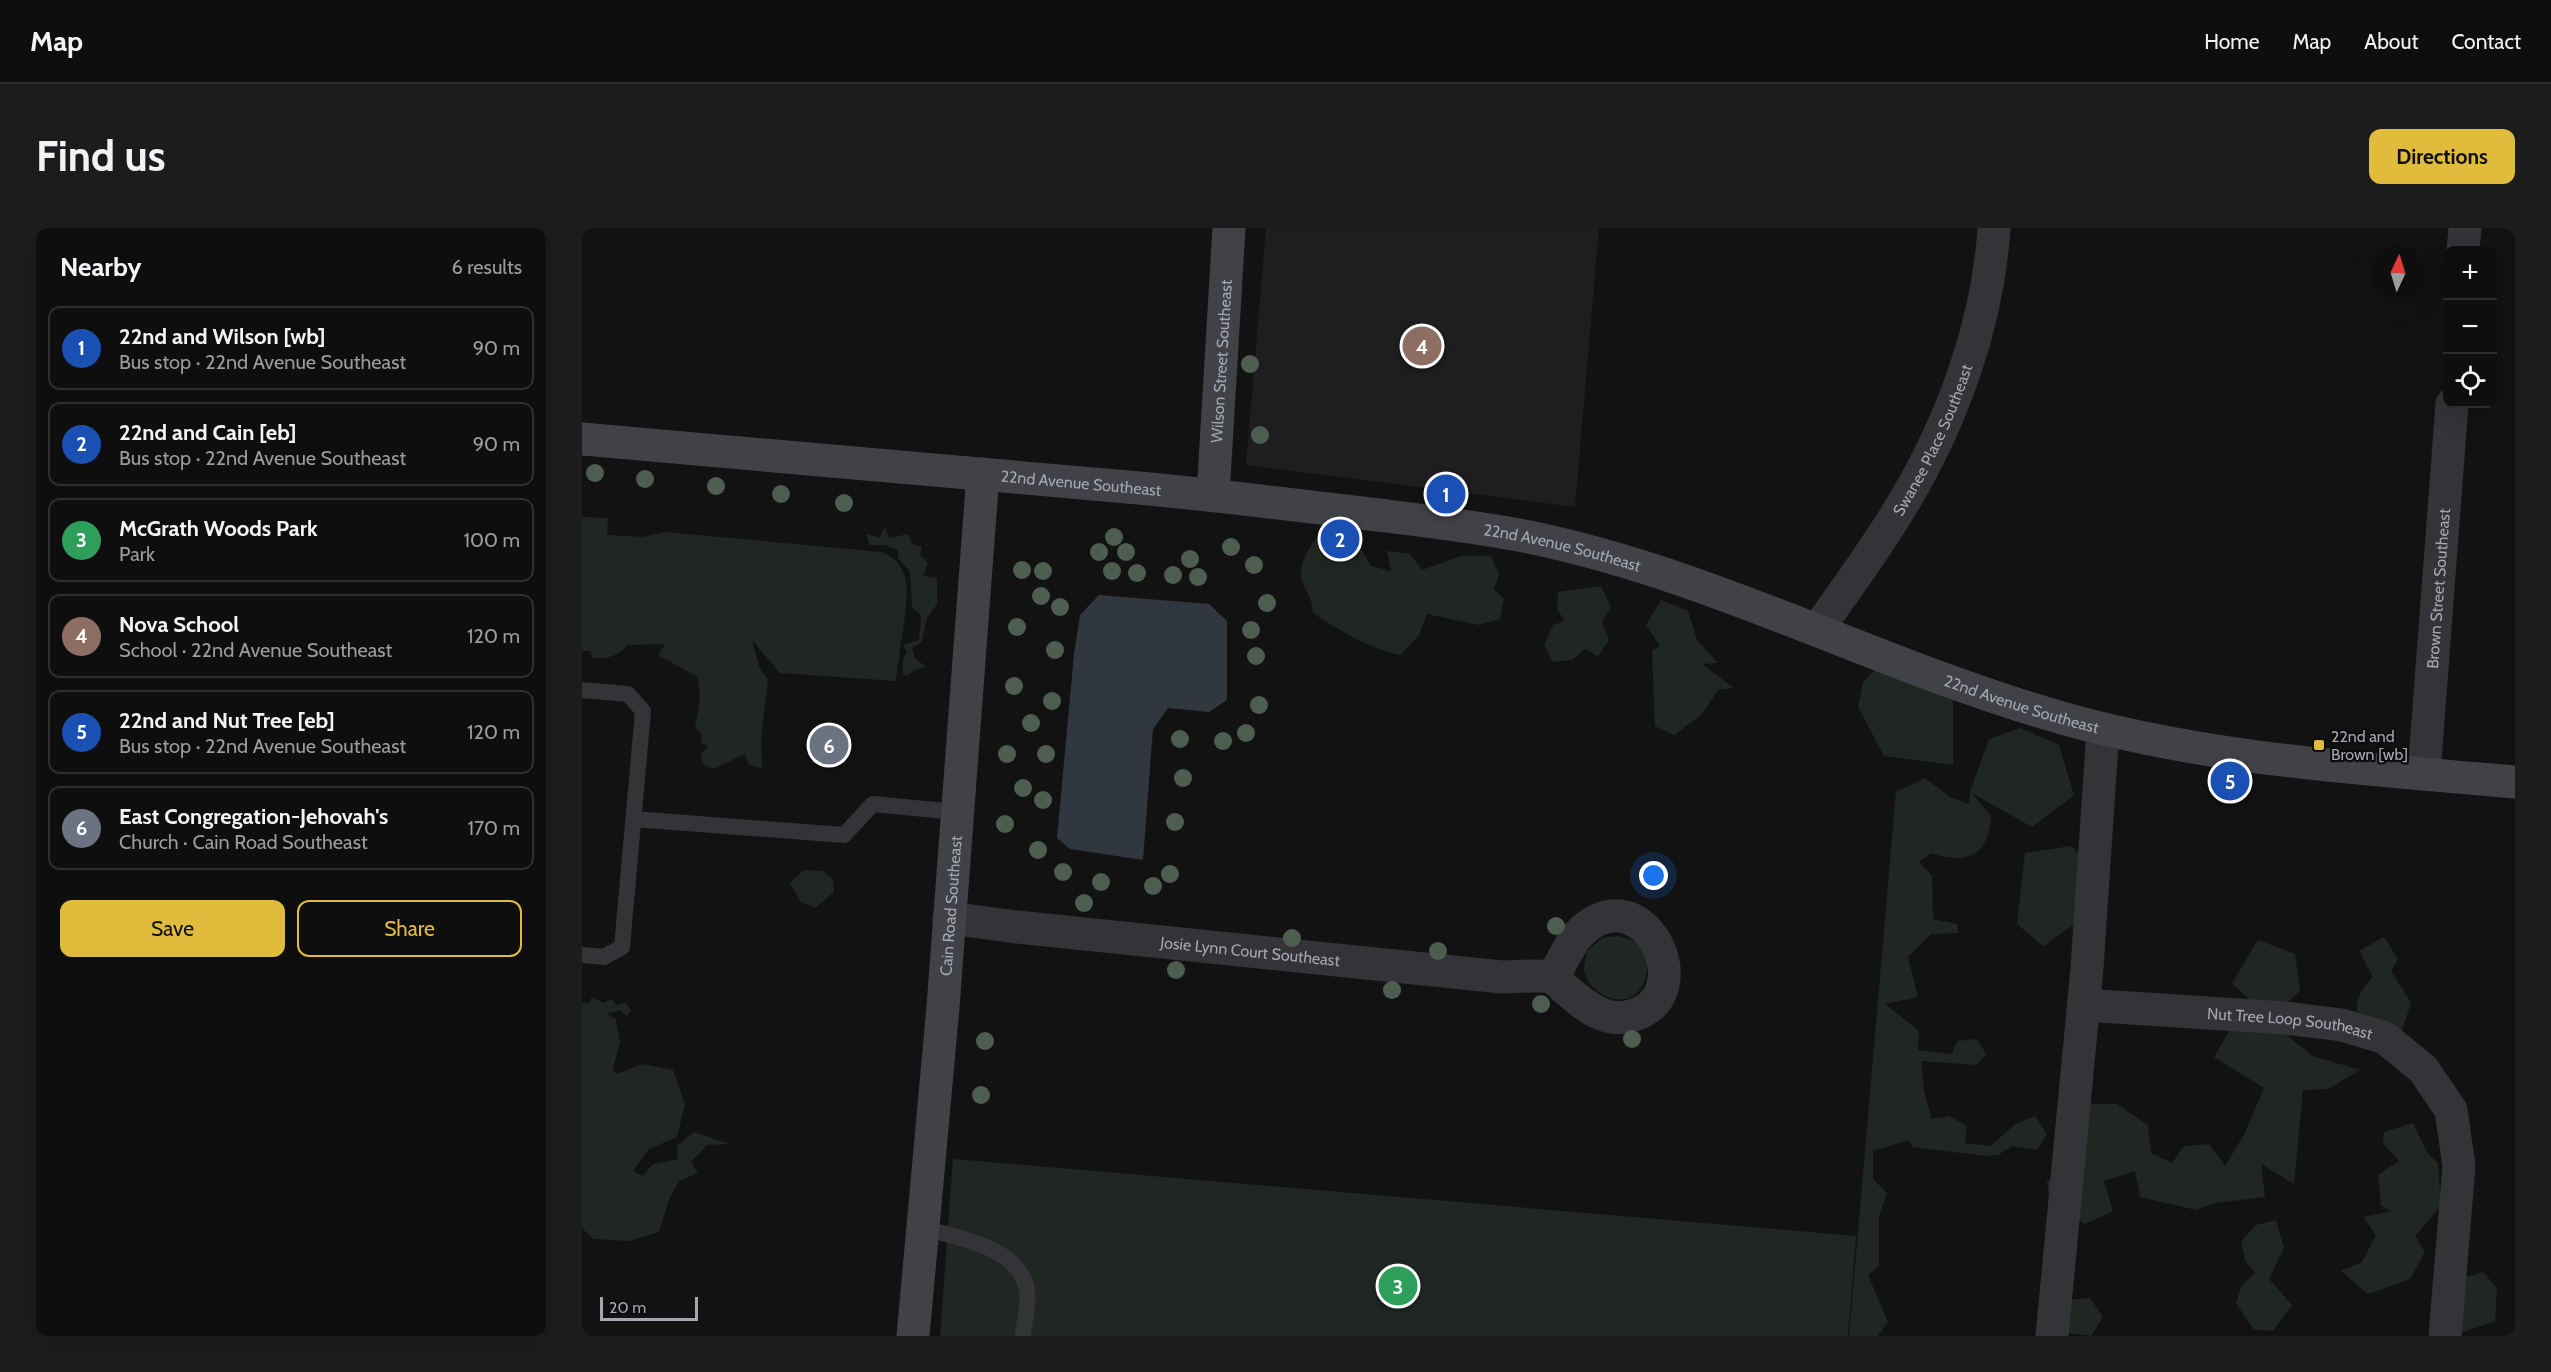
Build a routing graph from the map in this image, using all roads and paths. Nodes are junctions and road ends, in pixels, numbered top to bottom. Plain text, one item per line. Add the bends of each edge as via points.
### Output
1 (1229, 228) edge
2 (1994, 228) edge
3 (2465, 228) edge
4 (2463, 246) edge
5 (2452, 408) edge
6 (582, 439) edge
7 (983, 474) junction
8 (1213, 495) junction
9 (1818, 629) junction
10 (582, 690) edge
11 (2103, 729) junction
12 (2424, 774) junction
13 (2515, 782) edge
14 (956, 812) junction
15 (634, 819) junction
16 (949, 918) junction
17 (582, 955) edge
18 (1553, 978) dead end
19 (2084, 1005) junction
20 (922, 1228) junction
21 (913, 1336) edge
22 (1023, 1336) edge
23 (2052, 1336) edge
24 (2445, 1336) edge

1 - 8 street, Wilson Street Southeast
2 - 9 street, Swanee Place Southeast via 1978,322 1940,436 1905,501
3 - 4 street
5 - 12 street, Brown Street Southeast
6 - 7 street, 22nd Avenue Southeast
7 - 8 street, 22nd Avenue Southeast
7 - 14 street, Cain Road Southeast
8 - 9 street, 22nd Avenue Southeast via 1528,537 1688,580
9 - 11 street, 22nd Avenue Southeast via 1982,693
10 - 15 lane via 628,694 643,711
11 - 12 street, 22nd Avenue Southeast via 2166,744
11 - 19 street
12 - 13 street, 22nd Avenue Southeast
14 - 15 lane via 873,804 844,835
14 - 16 street, Cain Road Southeast
15 - 17 lane via 622,947 604,957
16 - 18 street, Josie Lynn Court Southeast via 1502,977
16 - 20 street, Cain Road Southeast
19 - 23 street
19 - 24 street, Nut Tree Loop Southeast via 2342,1025 2385,1038 2423,1069 2451,1110 2459,1166
20 - 21 street, Cain Road Southeast
20 - 22 lane via 979,1244 1011,1259 1027,1289

